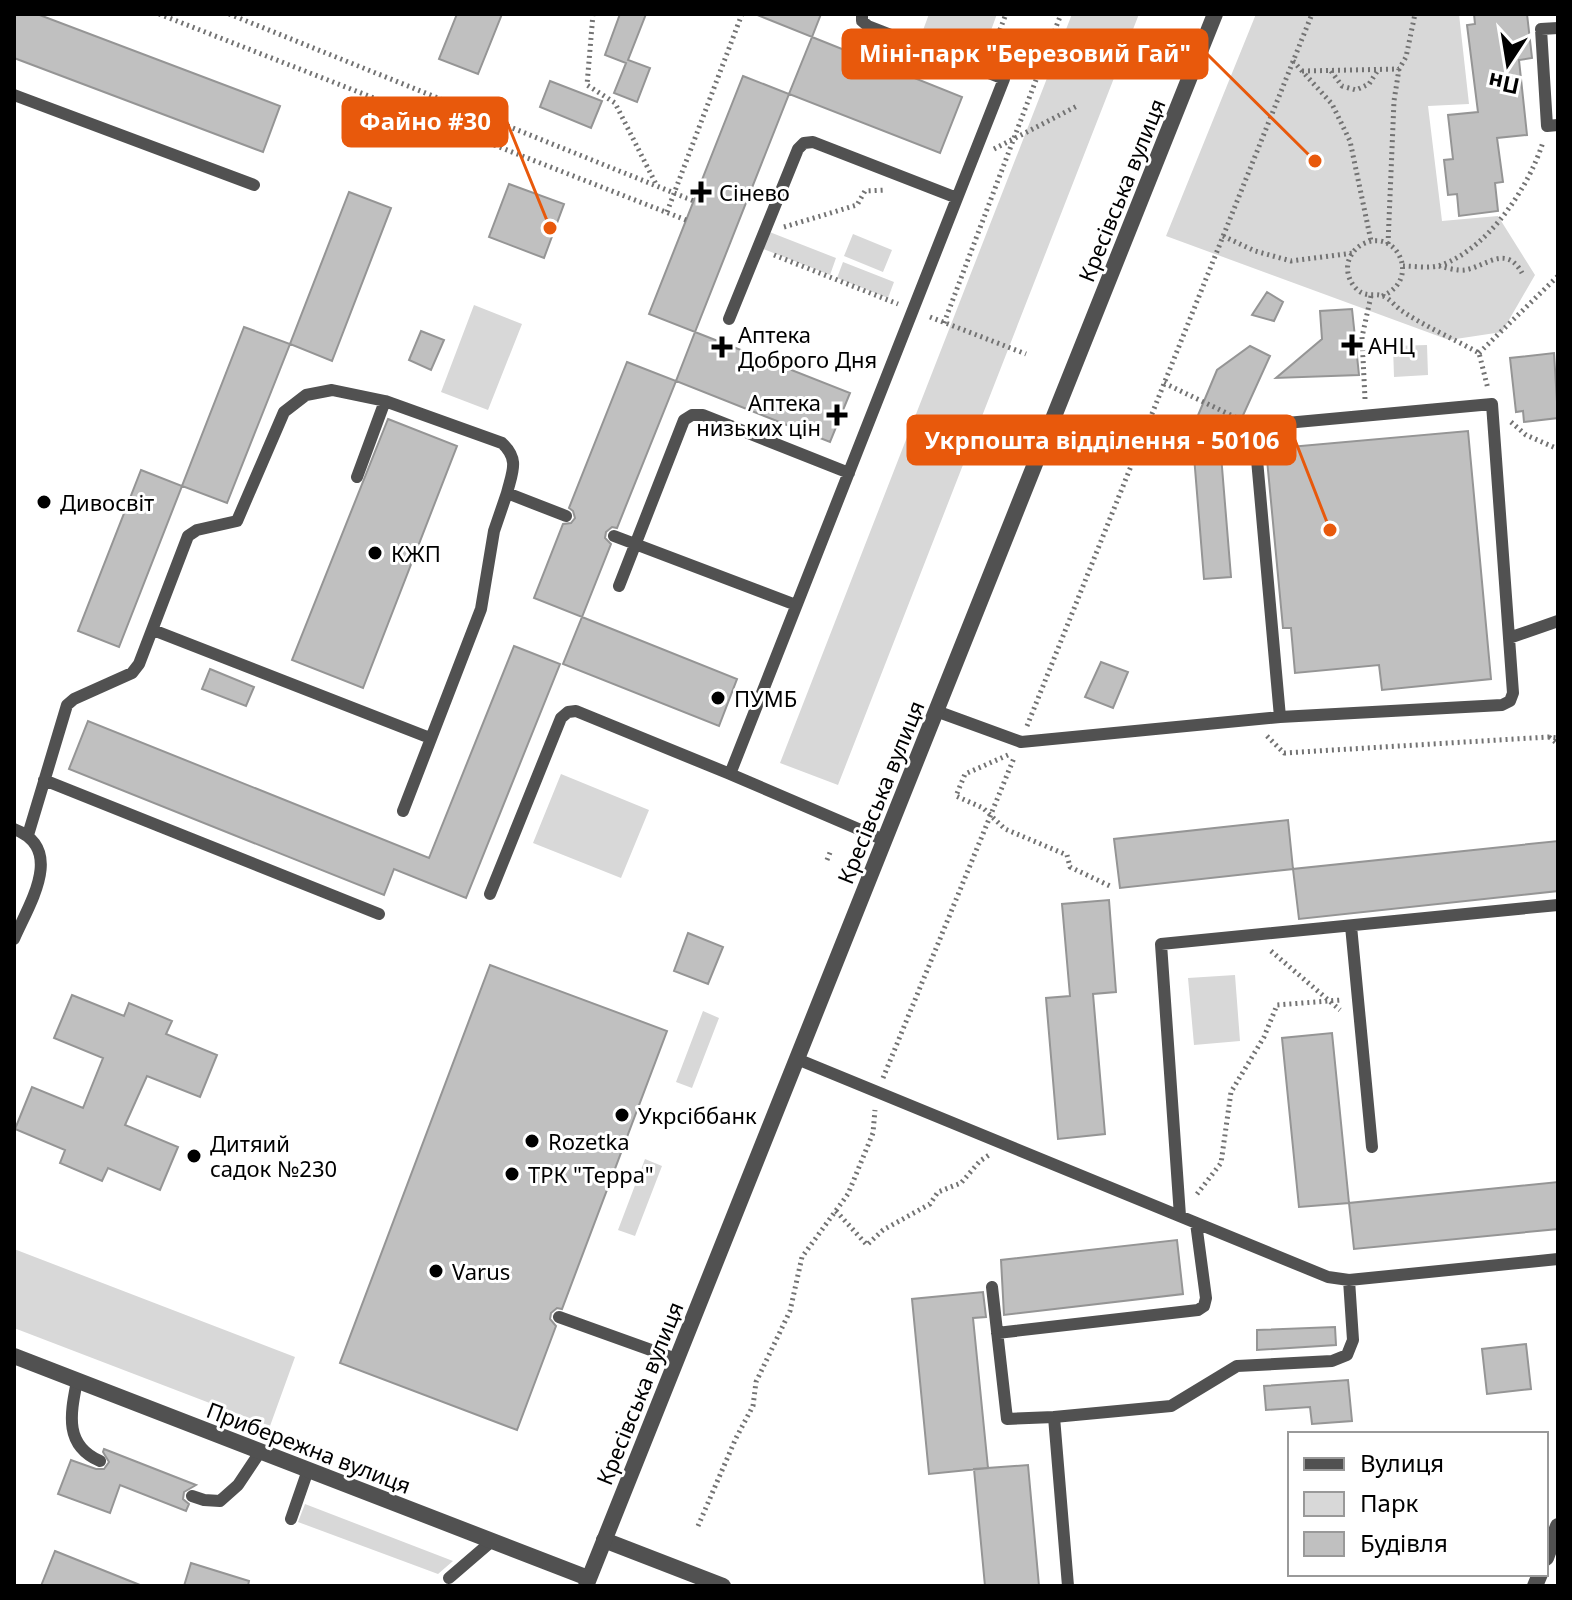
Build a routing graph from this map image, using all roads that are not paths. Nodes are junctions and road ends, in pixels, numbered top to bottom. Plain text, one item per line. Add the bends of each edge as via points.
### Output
1 (862, 14) edge
2 (1215, 14) edge
3 (1558, 28) edge
4 (14, 95) edge
5 (1553, 126) edge
6 (254, 185) dead end
7 (957, 198) junction
8 (729, 319) dead end
9 (385, 401) junction
10 (849, 473) junction
11 (357, 477) dead end
12 (507, 493) junction
13 (566, 516) dead end
14 (614, 536) dead end
15 (636, 544) junction
16 (619, 586) dead end
17 (796, 605) junction
18 (1558, 621) edge
19 (153, 630) junction
20 (1509, 638) junction
21 (936, 711) junction
22 (1280, 717) junction
23 (430, 738) junction
24 (730, 774) junction
25 (44, 780) junction
26 (403, 811) dead end
27 (14, 829) edge
28 (28, 835) junction
29 (884, 840) junction
30 (490, 894) dead end
31 (1558, 905) edge
32 (379, 914) dead end
33 (1351, 926) junction
34 (14, 939) edge
35 (797, 1059) junction
36 (1372, 1147) dead end
37 (1180, 1216) junction
38 (1196, 1223) junction
39 (1558, 1259) edge
40 (1349, 1280) junction
41 (992, 1287) dead end
42 (559, 1317) dead end
43 (997, 1333) junction
44 (14, 1356) edge
45 (676, 1359) junction
46 (77, 1381) junction
47 (1054, 1417) junction
48 (260, 1452) junction
49 (100, 1461) dead end
50 (308, 1470) junction
51 (192, 1496) dead end
52 (291, 1519) dead end
53 (1558, 1526) edge
54 (604, 1540) junction
55 (492, 1541) junction
56 (1548, 1553) edge
57 (449, 1578) dead end
58 (587, 1582) edge
59 (723, 1586) edge
60 (1068, 1586) edge

1 - 7 lane via 868,26 1004,79
2 - 21 street, Кресівська вулиця
3 - 5 lane via 1541,29
4 - 6 lane
7 - 8 lane via 804,143
7 - 10 lane
9 - 11 lane
9 - 12 lane via 502,443 514,462
9 - 19 lane via 332,390 306,395 284,412 237,521 188,536
10 - 15 lane via 692,415 684,420
10 - 17 lane
12 - 13 lane
12 - 23 lane via 494,531 481,609
14 - 15 lane
15 - 16 lane
15 - 17 lane
17 - 24 lane
18 - 20 lane
19 - 23 lane
19 - 25 lane via 132,673 67,705
20 - 22 lane via 1513,693 1502,705
20 - 22 lane via 1492,404 1254,426
21 - 22 lane via 1021,742
21 - 29 street, Кресівська вулиця
23 - 26 lane
24 - 29 lane
24 - 30 lane via 568,712 561,718
25 - 28 lane
25 - 32 lane
27 - 28 lane
28 - 34 lane via 39,850 42,873
29 - 35 street, Кресівська вулиця
31 - 33 lane
33 - 36 lane
33 - 37 lane via 1161,944
35 - 37 lane
35 - 45 street, Кресівська вулиця
37 - 38 lane
38 - 40 lane via 1306,1270
38 - 43 lane via 1206,1298 1198,1310
39 - 40 lane
40 - 47 lane via 1353,1340 1347,1355 1332,1361 1237,1366 1171,1406
41 - 43 lane
42 - 45 lane
43 - 47 lane via 1007,1419
44 - 46 street, Прибережна вулиця
45 - 54 street, Кресівська вулиця
46 - 48 street, Прибережна вулиця
46 - 49 lane via 70,1421 76,1439
47 - 60 lane
48 - 50 street, Прибережна вулиця
48 - 51 lane via 220,1501
50 - 52 lane
50 - 55 street, Прибережна вулиця
53 - 56 street
54 - 58 street, Кресівська вулиця
54 - 59 street
55 - 57 lane
55 - 58 street, Прибережна вулиця

